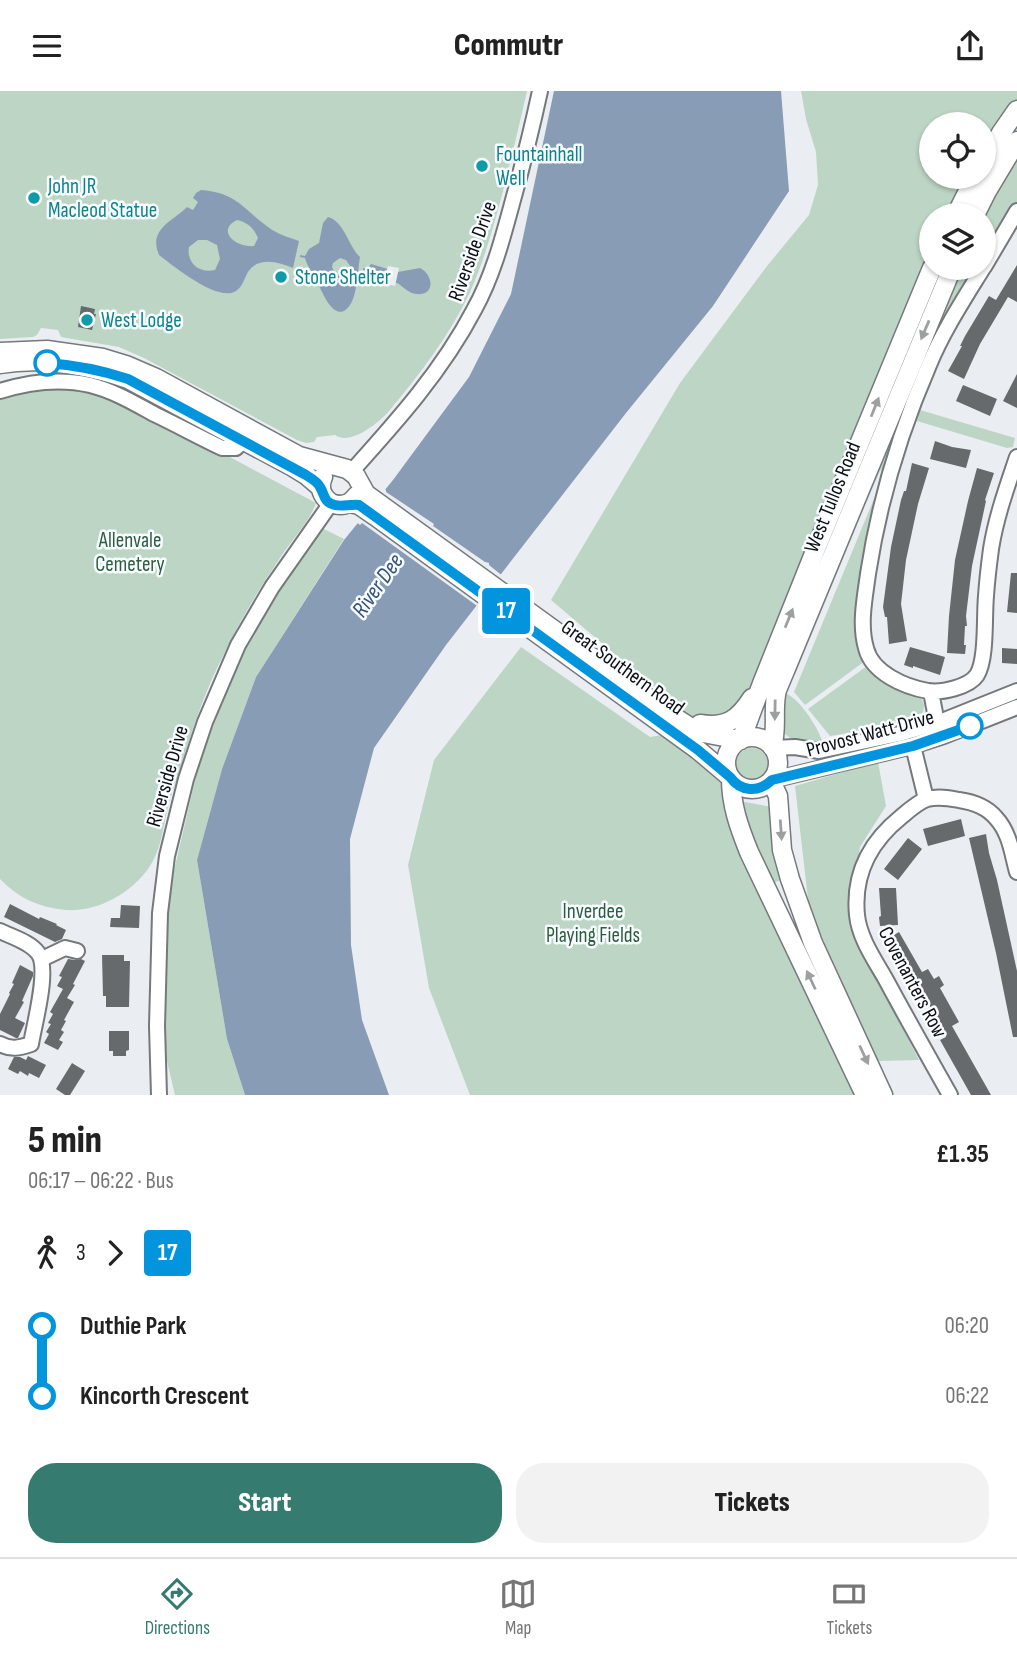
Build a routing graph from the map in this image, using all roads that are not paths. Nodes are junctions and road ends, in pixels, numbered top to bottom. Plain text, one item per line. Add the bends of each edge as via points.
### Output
1 (540, 91) edge
2 (1017, 110) edge
3 (1017, 141) edge
4 (996, 142) edge
5 (981, 203) edge
6 (1017, 211) edge
7 (996, 246) edge
8 (927, 280) edge
9 (947, 280) edge
10 (976, 280) edge
11 (0, 352) edge
12 (0, 365) edge
13 (0, 391) edge
14 (243, 440) junction
15 (1017, 457) edge
16 (1014, 475) edge
17 (320, 487) junction
18 (350, 490) junction
19 (763, 681) junction
20 (1017, 691) edge
21 (931, 692) junction
22 (1017, 707) edge
23 (673, 721) junction
24 (937, 723) junction
25 (741, 740) junction
26 (913, 746) junction
27 (773, 748) junction
28 (730, 777) junction
29 (771, 781) junction
30 (926, 799) junction
31 (1017, 873) edge
32 (0, 931) edge
33 (77, 951) dead end
34 (42, 959) junction
35 (0, 1044) edge
36 (159, 1095) edge
37 (865, 1095) edge
38 (883, 1095) edge
39 (950, 1095) edge

1 - 18 street, Riverside Drive via 504,231 475,310
2 - 4 main road
3 - 5 main road
6 - 7 street
19 -> 8 main road, West Tullos Road
9 -> 27 main road, West Tullos Road via 780,682 774,703
10 - 21 street via 929,363 892,465 864,600 863,626 872,661 902,683
11 - 18 main road, Great Southern Road via 47,350 116,361 299,456
12 - 14 main road via 47,363 108,372
13 - 14 street via 43,382 91,386 119,395 222,448 236,448
14 - 17 main road
15 - 16 street
16 - 21 street via 992,548 978,672 961,687
17 - 18 main road via 322,494
17 - 18 main road via 327,472
18 - 23 main road, Great Southern Road
18 - 36 street, Riverside Drive via 272,587 243,634 186,779 167,856 160,913
19 - 23 main road via 733,720 710,726
19 - 25 main road, West Tullos Road
20 - 24 street, Provost Watt Drive
21 - 24 street
22 - 26 street, Provost Watt Drive
23 - 25 main road, Great Southern Road
23 - 28 main road, Great Southern Road
24 - 26 street
24 - 27 street, Provost Watt Drive via 819,751
25 - 27 main road via 758,738
25 - 28 main road via 727,756
26 - 29 street, Provost Watt Drive
26 - 30 street
27 - 29 main road via 778,764
28 - 29 main road via 750,789
37 -> 28 main road via 749,852 734,811
29 -> 38 main road via 778,796 782,850 790,879 813,943
30 - 31 street via 958,799 988,810 1010,841
30 - 39 street, Covenanters Row via 888,827 870,850 858,884 857,916 872,955
32 - 34 street via 32,947
33 - 34 street via 65,948
34 - 35 street via 31,1044 19,1048

